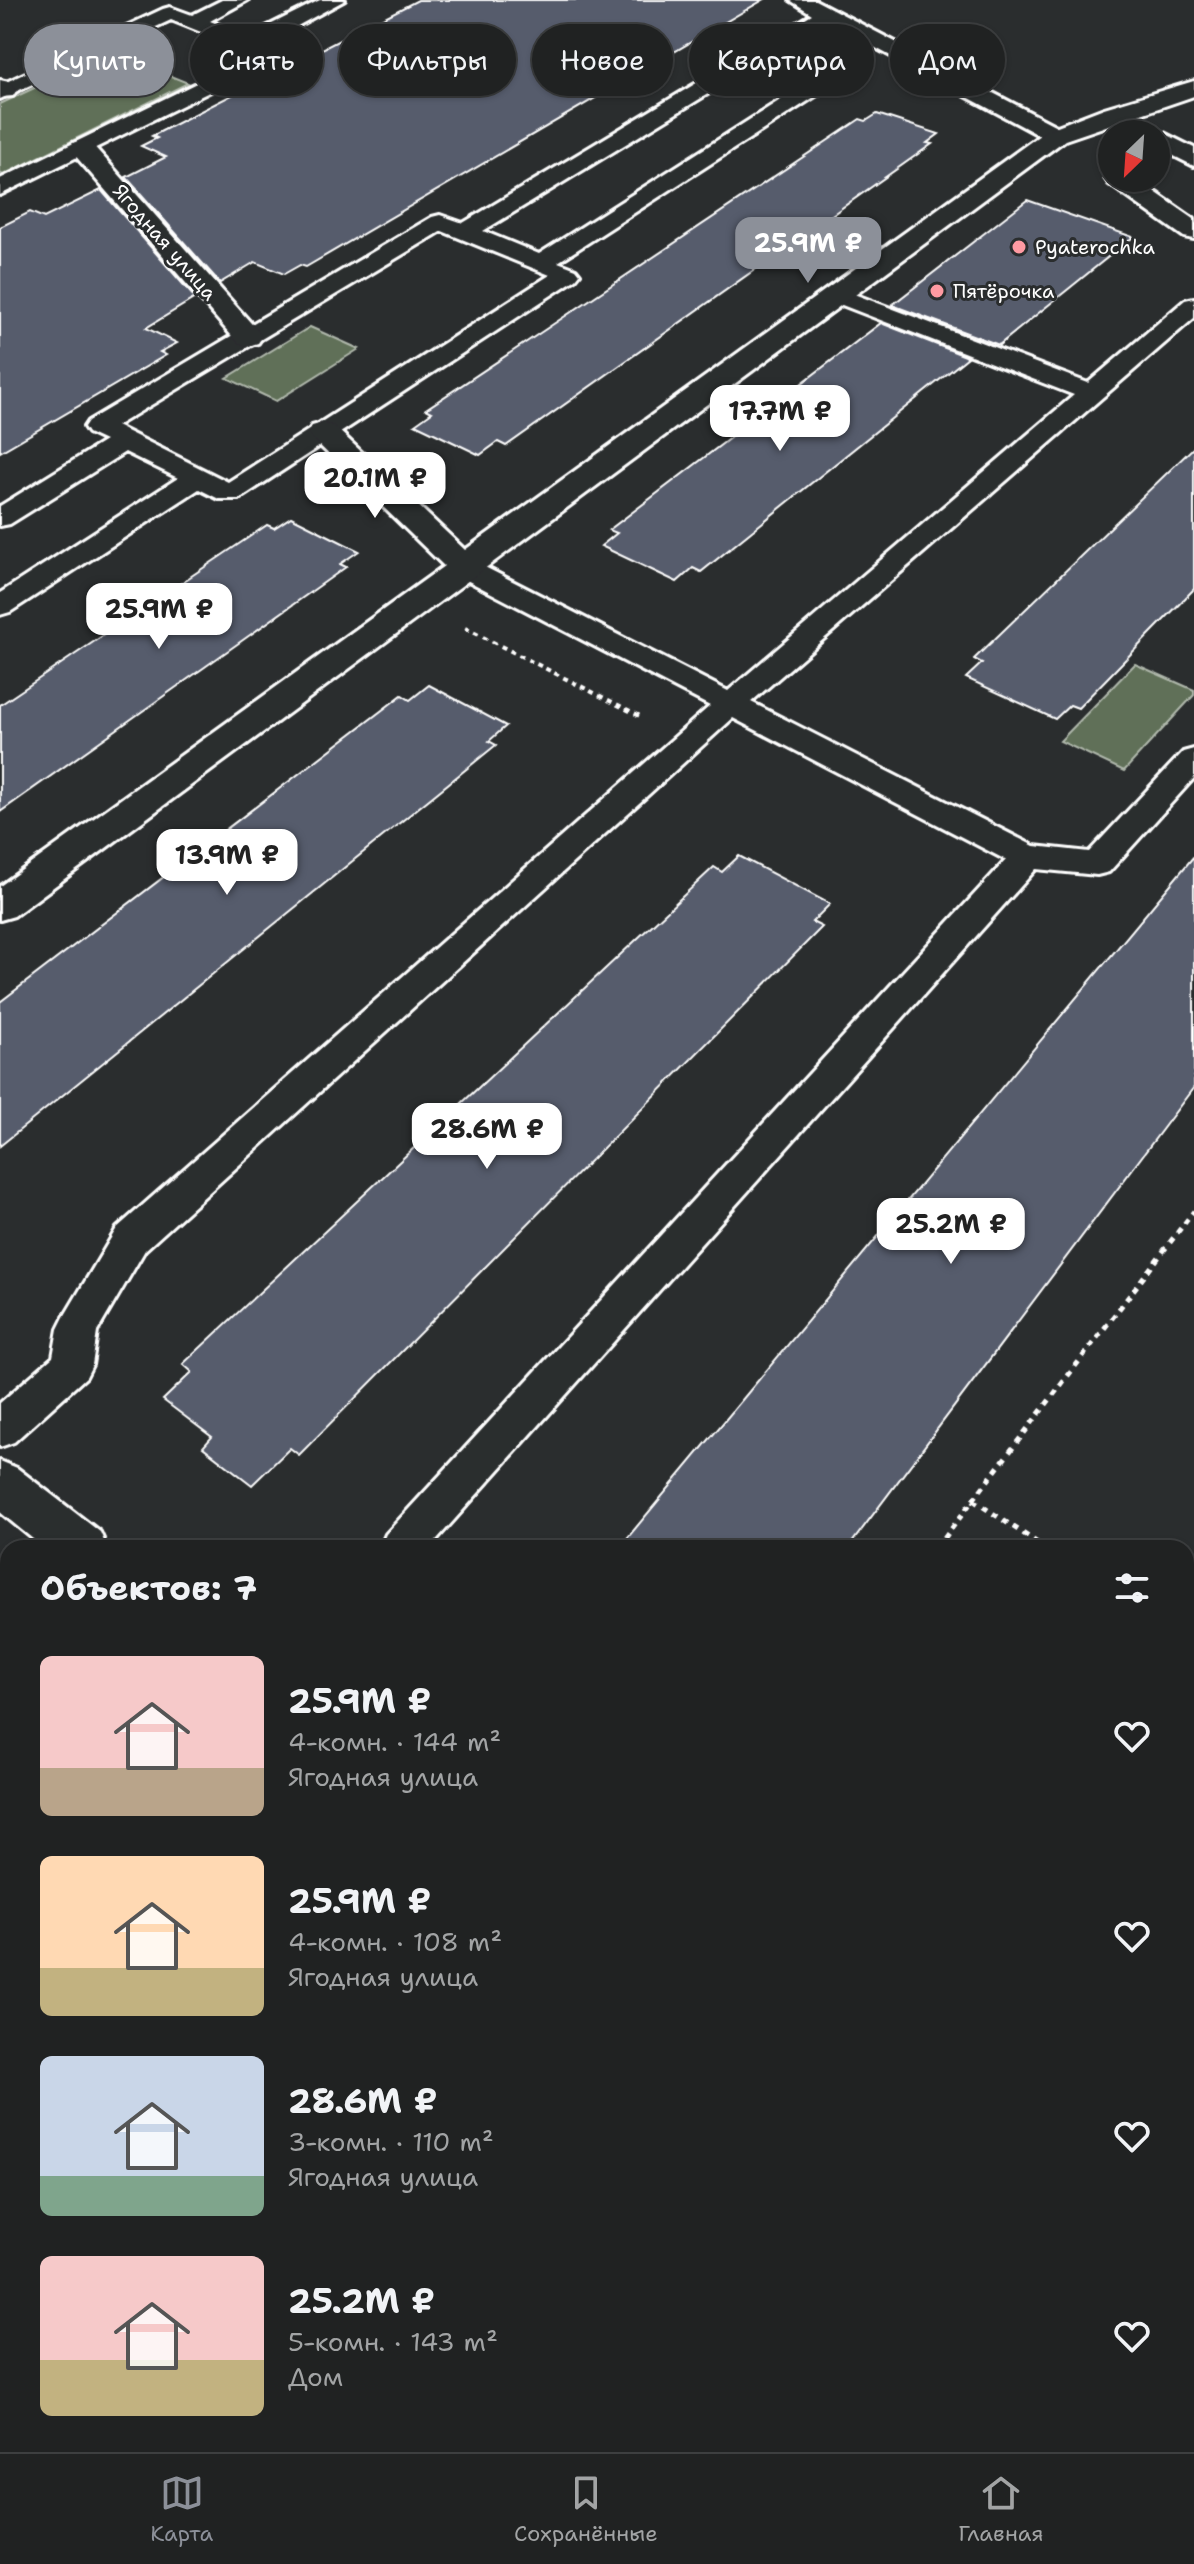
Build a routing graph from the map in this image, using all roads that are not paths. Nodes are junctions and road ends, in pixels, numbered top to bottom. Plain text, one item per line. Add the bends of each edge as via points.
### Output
1 (238, 0) edge
2 (335, 0) edge
3 (800, 0) edge
4 (826, 14) junction
5 (193, 22) junction
6 (198, 24) edge
7 (288, 24) edge
8 (809, 24) edge
9 (884, 44) junction
10 (874, 50) edge
11 (1194, 88) edge
12 (1, 91) edge
13 (190, 94) edge
14 (689, 96) edge
15 (803, 96) edge
16 (1113, 113) junction
17 (1126, 120) edge
18 (1067, 143) junction
19 (1170, 144) edge
20 (82, 148) junction
21 (1194, 158) edge
22 (0, 188) edge
23 (1138, 192) edge
24 (1194, 231) edge
25 (465, 232) junction
26 (540, 263) junction
27 (838, 295) junction
28 (1194, 305) edge
29 (248, 337) junction
30 (1092, 393) junction
31 (323, 432) junction
32 (124, 441) junction
33 (197, 478) junction
34 (0, 518) edge
35 (465, 568) junction
36 (0, 606) edge
37 (731, 704) junction
38 (1194, 759) edge
39 (1028, 857) junction
40 (0, 906) edge
41 (0, 1429) edge
42 (0, 1483) edge
43 (72, 1540) edge
44 (408, 1540) edge

1 - 5 lane
2 - 7 lane
3 - 4 lane
4 - 8 lane
4 - 9 lane
5 - 6 lane
5 - 12 lane via 170,13
9 - 10 lane
9 - 18 lane
11 - 16 street
13 - 20 lane
14 - 25 lane
15 - 26 lane
16 - 17 street
16 - 18 street
18 - 27 street
19 - 21 street
20 - 22 lane
20 - 29 street, Ягодная улица
23 - 24 street
25 - 26 lane
25 - 29 lane via 440,222
26 - 31 lane via 568,274
27 - 30 lane
27 - 35 street
28 - 30 lane
29 - 32 lane via 97,427
30 - 37 lane
31 - 33 lane via 229,493
31 - 35 street
32 - 33 lane
32 - 34 lane
33 - 36 lane
35 - 37 lane
35 - 40 street
37 - 39 lane
37 - 41 lane via 131,1239 78,1329 72,1365
38 - 39 lane via 1097,864
39 - 44 lane
42 - 43 street

